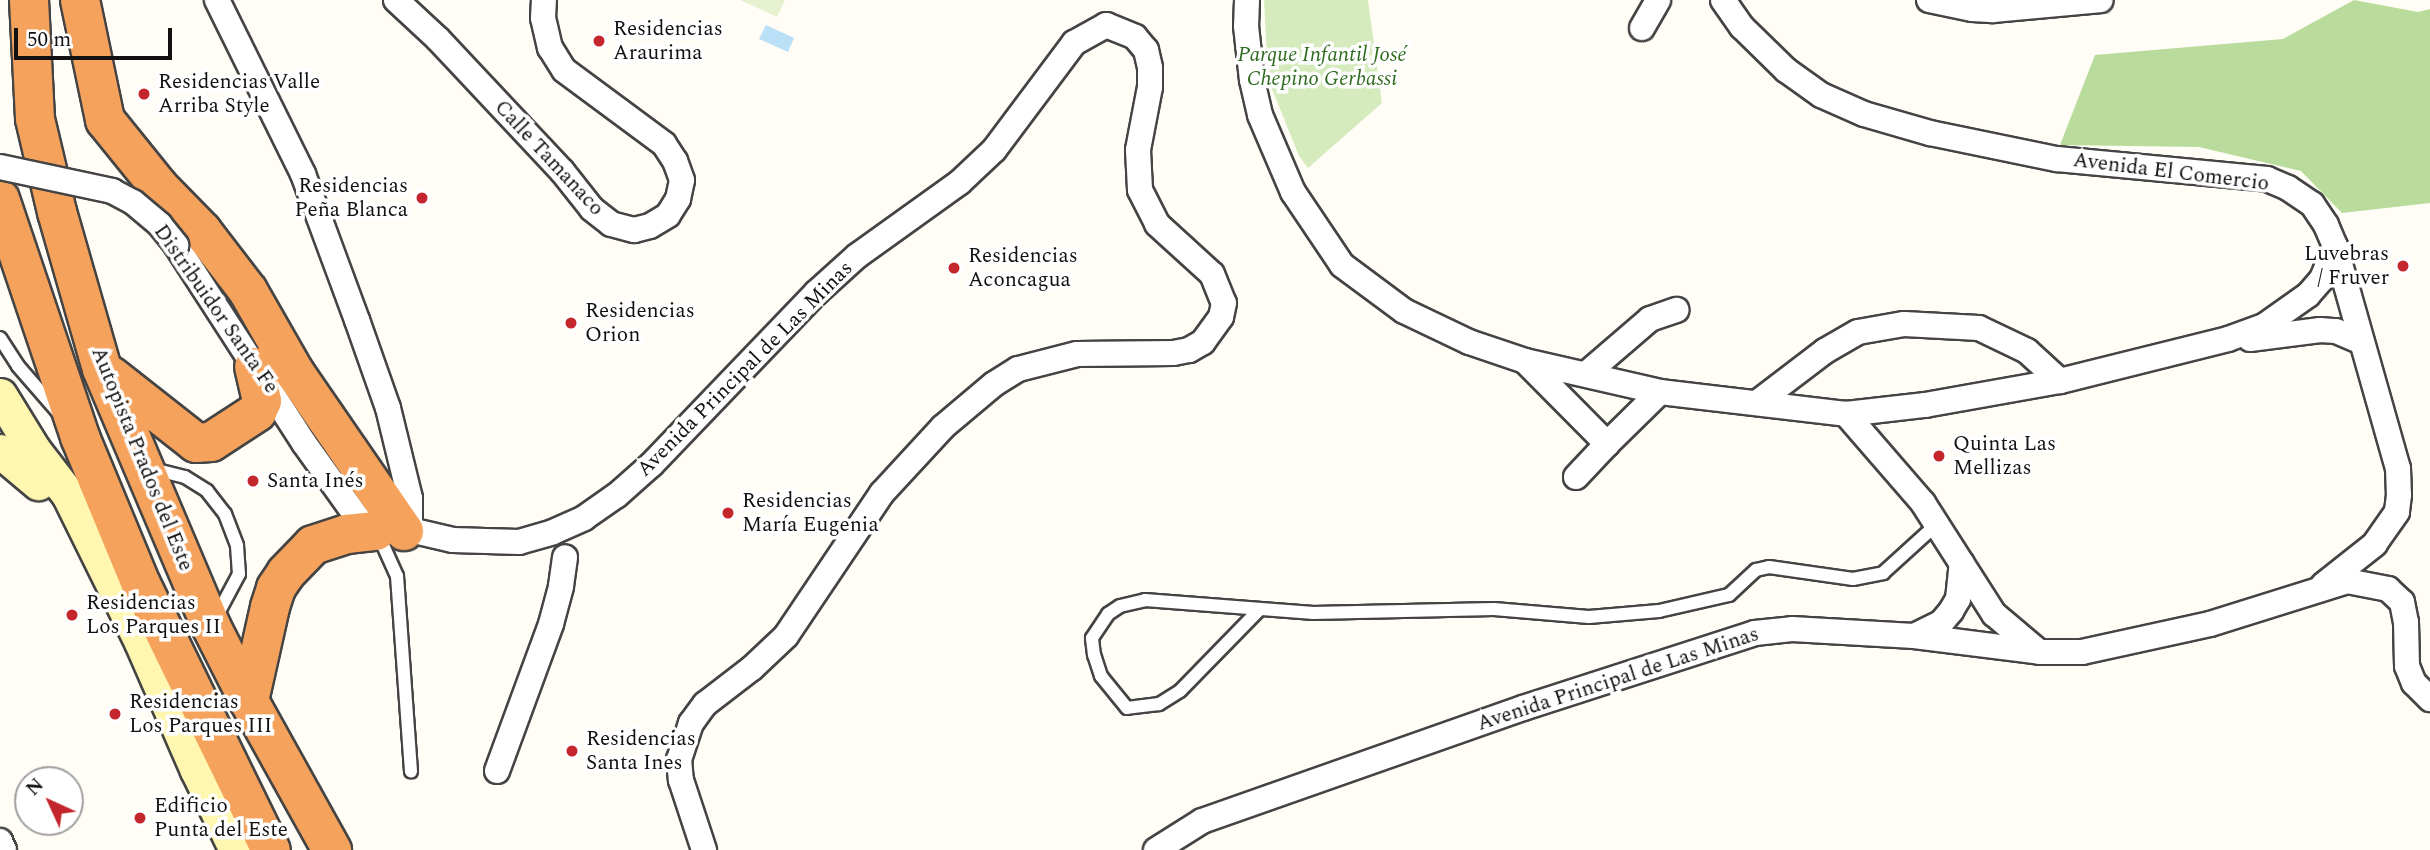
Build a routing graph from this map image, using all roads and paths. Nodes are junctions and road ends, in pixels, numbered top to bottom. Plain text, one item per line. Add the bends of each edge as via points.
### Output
1 (29, 0) edge
2 (80, 0) edge
3 (217, 0) edge
4 (396, 0) edge
5 (544, 0) edge
6 (1247, 0) edge
7 (1658, 0) edge
8 (1723, 0) edge
9 (1929, 0) edge
10 (2101, 0) edge
11 (1643, 28) dead end
12 (0, 167) edge
13 (0, 199) edge
14 (2335, 246) junction
15 (1676, 310) dead end
16 (0, 338) edge
17 (2228, 339) junction
18 (2362, 342) junction
19 (1525, 361) junction
20 (254, 367) junction
21 (102, 369) junction
22 (1586, 374) junction
23 (2060, 381) junction
24 (1660, 391) junction
25 (0, 395) edge
26 (1758, 402) junction
27 (1846, 414) junction
28 (80, 437) junction
29 (1606, 444) junction
30 (1, 451) edge
31 (142, 466) junction
32 (1576, 477) dead end
33 (1938, 523) junction
34 (397, 531) junction
35 (87, 533) junction
36 (565, 557) dead end
37 (1962, 564) junction
38 (2319, 589) junction
39 (1259, 610) junction
40 (211, 626) junction
41 (1914, 636) junction
42 (2040, 652) junction
43 (2430, 699) edge
44 (249, 701) junction
45 (411, 771) dead end
46 (497, 771) dead end
47 (0, 841) edge
48 (4, 850) edge
49 (236, 850) edge
50 (271, 850) edge
51 (332, 850) edge
52 (704, 850) edge
53 (1156, 850) edge

1 - 21 highway, Autopista Prados del Este via 35,119
2 - 34 highway via 105,120 248,291
3 - 34 street via 303,174 388,408 411,498
4 - 5 street, Calle Tamanaco via 562,171 592,209 611,224 634,230 650,226 668,215 678,199 682,180 674,160 664,145 564,70 550,48
6 - 19 street via 1252,80 1260,115 1293,192 1342,265 1369,288 1435,327
7 - 11 street
8 - 14 street, Avenida El Comercio via 1742,27 1786,70 1821,95 1864,114 1930,133 2057,159 2267,179 2312,204
9 - 10 street via 1994,10
12 - 20 street, Distribuidor Santa Fe, bridge via 112,191 133,201 176,245
13 - 28 highway
14 - 17 street via 2322,279 2297,306 2264,326
14 - 18 street, Avenida El Comercio
15 - 22 street via 1650,319
16 - 28 lane via 18,366
17 - 18 street via 2336,331
17 - 23 street
18 - 38 street, Avenida El Comercio via 2398,468 2397,512 2375,544
19 - 22 street
19 - 29 street
20 - 21 highway via 262,401 257,412 211,442 196,443
20 - 34 street, Distribuidor Santa Fe via 357,517
21 - 31 highway, Autopista Prados del Este via 122,408
22 - 24 street
23 - 26 street via 2027,351 1979,328 1904,324 1858,332
23 - 27 street
24 - 26 street
24 - 29 street
25 - 35 street via 68,494
26 - 27 street
27 - 33 street
28 - 50 highway via 141,584
29 - 32 street
30 - 35 street
31 - 40 highway, Autopista Prados del Este
31 - 40 lane via 185,477 207,491 225,514 237,546 239,574
33 - 37 street
33 - 39 lane via 1882,573 1853,579 1756,569 1728,595 1659,611 1589,617 1494,610
34 - 44 highway via 347,534 313,545 286,573 270,607
34 - 45 lane
34 - 52 street, Avenida Principal de Las Minas via 453,540 519,542 554,532 616,496 816,293 858,256 960,182 994,150 1074,43 1106,24 1135,37 1146,50 1150,68 1138,150 1140,190 1157,224 1212,274 1224,303 1221,317 1203,342 1189,349 1077,354 1018,369 943,427 882,492 786,636 705,704 691,723 679,759 681,780
35 - 49 street
36 - 46 street via 551,624
37 - 41 street via 1958,599 1951,611 1941,623
37 - 42 street via 1994,614
38 - 42 street, Avenida Principal de Las Minas via 2157,637 2082,652
38 - 43 street, Avenida Principal de Las Minas via 2347,581 2368,584 2388,589 2402,602 2407,666 2414,683
39 - 39 lane via 1145,600 1120,606 1092,638 1101,676 1127,708 1159,704 1180,691
40 - 44 highway, Autopista Prados del Este
41 - 42 street, Avenida Principal de Las Minas
41 - 53 street, Avenida Principal de Las Minas via 1792,629 1755,633 1522,708 1202,821
44 - 51 highway, Autopista Prados del Este
47 - 48 street

